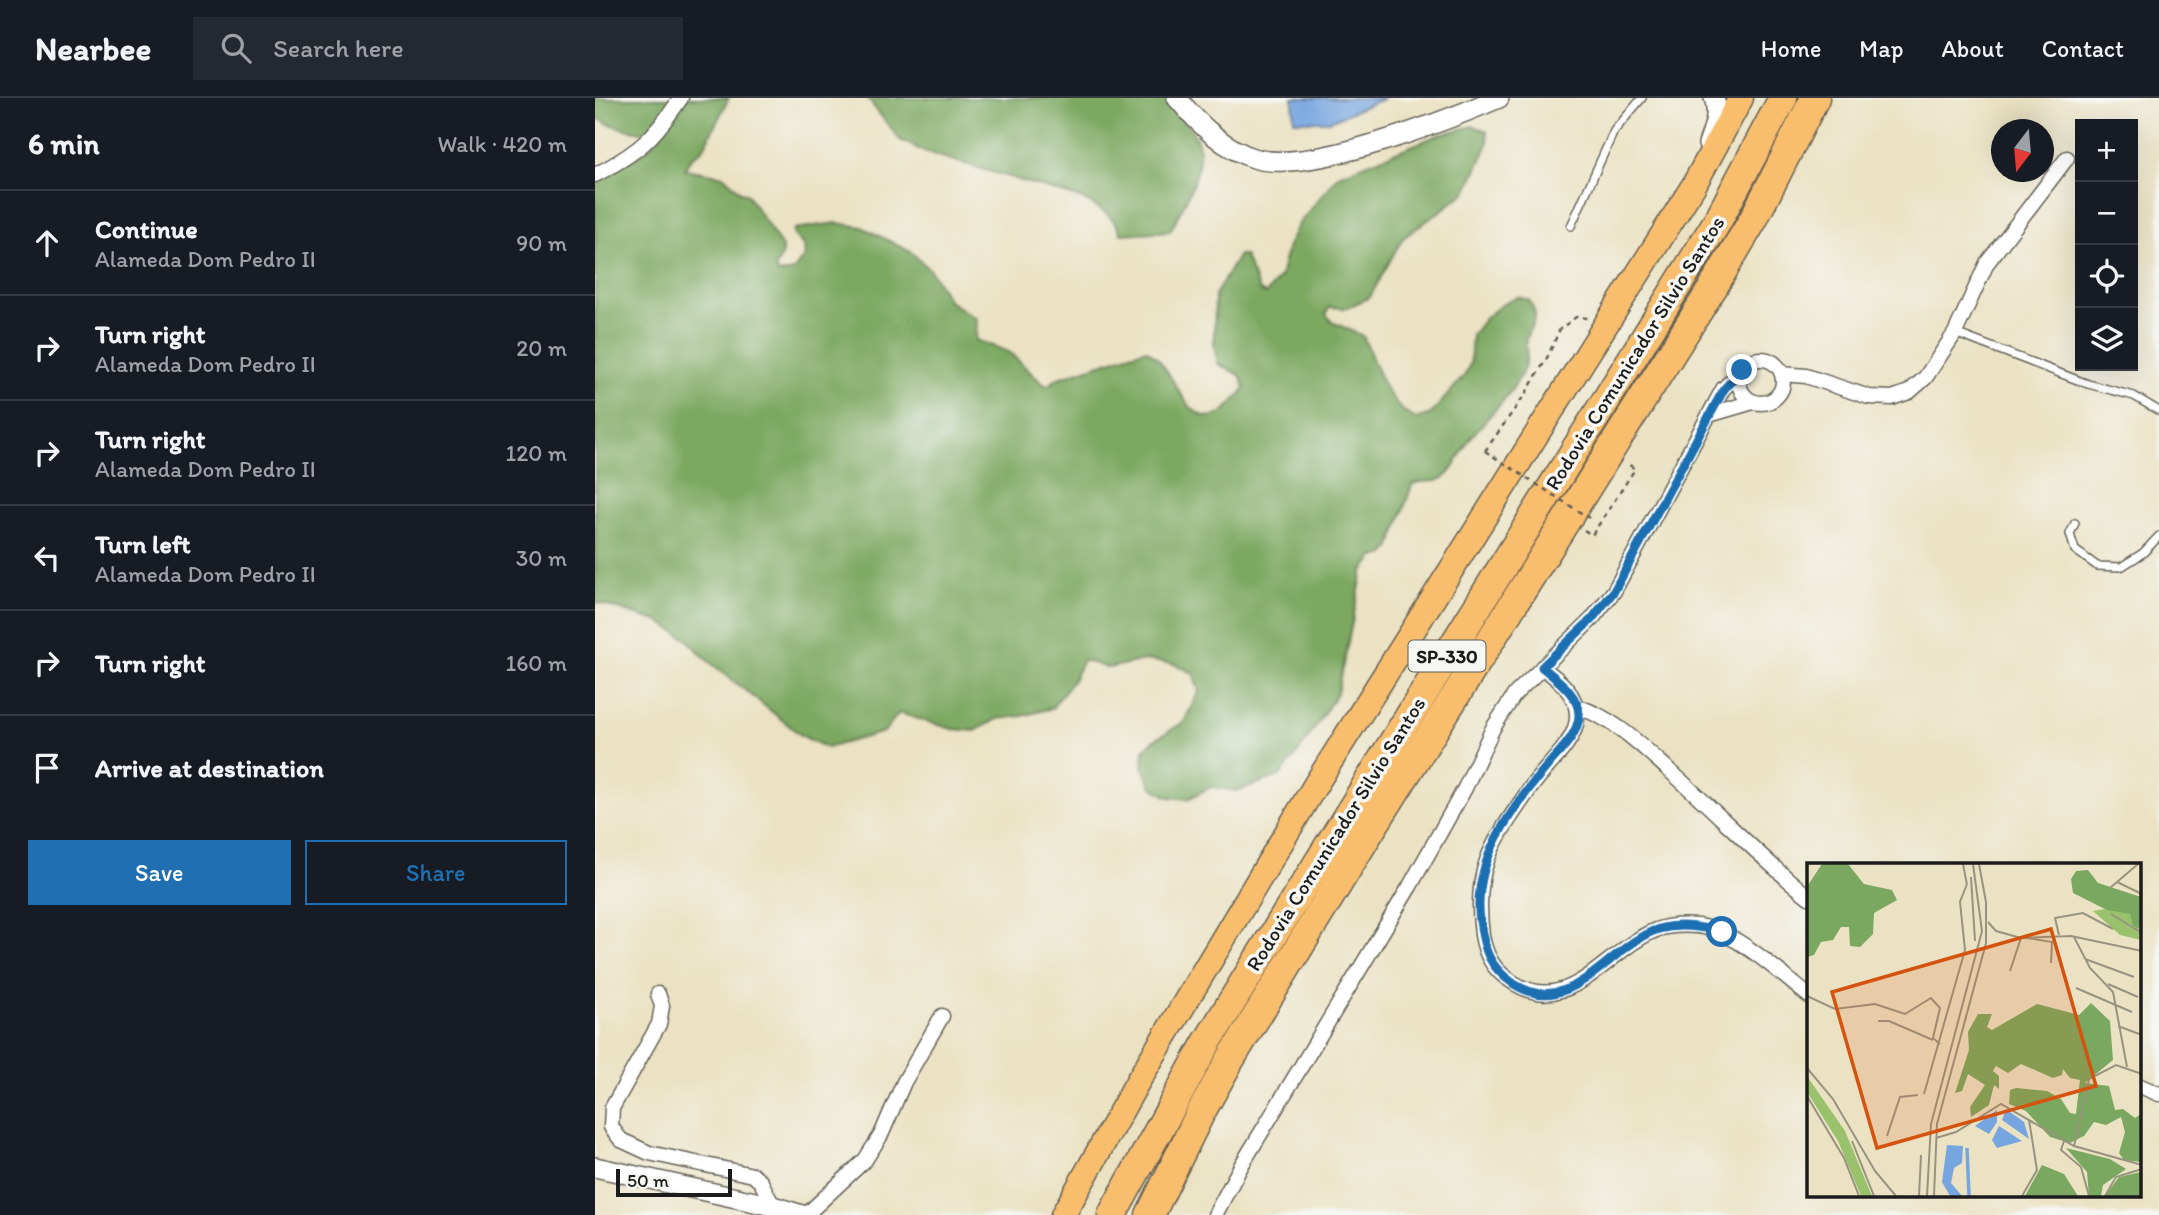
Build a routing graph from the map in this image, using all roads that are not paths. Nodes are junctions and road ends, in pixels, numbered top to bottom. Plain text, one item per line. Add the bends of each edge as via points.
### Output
1 (681, 98) edge
2 (1177, 98) edge
3 (1499, 98) edge
4 (1642, 98) edge
5 (1714, 98) edge
6 (1741, 98) edge
7 (1783, 98) edge
8 (1815, 98) edge
9 (2067, 158) dead end
10 (595, 175) edge
11 (1694, 185) junction
12 (1571, 226) dead end
13 (1955, 333) junction
14 (1742, 370) junction
15 (1782, 374) junction
16 (1753, 402) junction
17 (2159, 411) edge
18 (1712, 414) junction
19 (2075, 523) dead end
20 (2159, 536) edge
21 (1542, 667) junction
22 (1578, 707) junction
23 (1807, 895) edge
24 (658, 994) dead end
25 (1807, 994) edge
26 (942, 1016) dead end
27 (2141, 1086) edge
28 (2159, 1094) edge
29 (595, 1167) edge
30 (1170, 1173) junction
31 (791, 1212) edge
32 (1063, 1215) edge
33 (1112, 1215) edge
34 (1150, 1215) edge
35 (1157, 1215) edge
36 (1215, 1215) edge

1 - 10 street via 658,132 627,158
2 - 3 street via 1222,142 1257,159 1292,162 1347,151
4 - 12 lane via 1613,131
5 - 11 street via 1715,122
6 - 11 highway
7 - 33 highway, Rodovia Comunicador Silvio Santos / SP-330 via 1717,222 1206,1044
8 - 30 highway, Rodovia Comunicador Silvio Santos / SP-330 via 1753,220 1578,518 1384,809 1230,1060
9 - 13 street via 1987,263
11 - 32 highway via 1316,784
13 - 15 street via 1926,379 1892,398 1869,397 1806,376
13 - 17 lane via 2088,384 2134,396
14 - 15 street via 1753,361 1767,360
14 - 16 street via 1739,384
14 - 18 street via 1724,389
15 - 16 street via 1783,388 1775,399
16 - 18 street
18 - 21 street via 1614,591
19 - 20 lane via 2070,534 2075,550 2097,566 2121,567
21 - 22 street via 1566,687
21 - 36 street via 1515,694 1493,728 1410,886
22 - 23 street via 1632,737
22 - 25 street via 1578,723 1567,742 1511,815 1482,871 1478,906 1484,946 1496,970 1517,986 1555,992 1576,986 1657,929 1700,926 1722,932
24 - 31 street via 662,1006 659,1024 611,1108 611,1127 621,1140 649,1153 753,1175
26 - 31 street via 865,1160
27 - 28 street
29 - 31 street
30 - 34 highway, Rodovia Comunicador Silvio Santos / SP-330
30 - 35 highway

